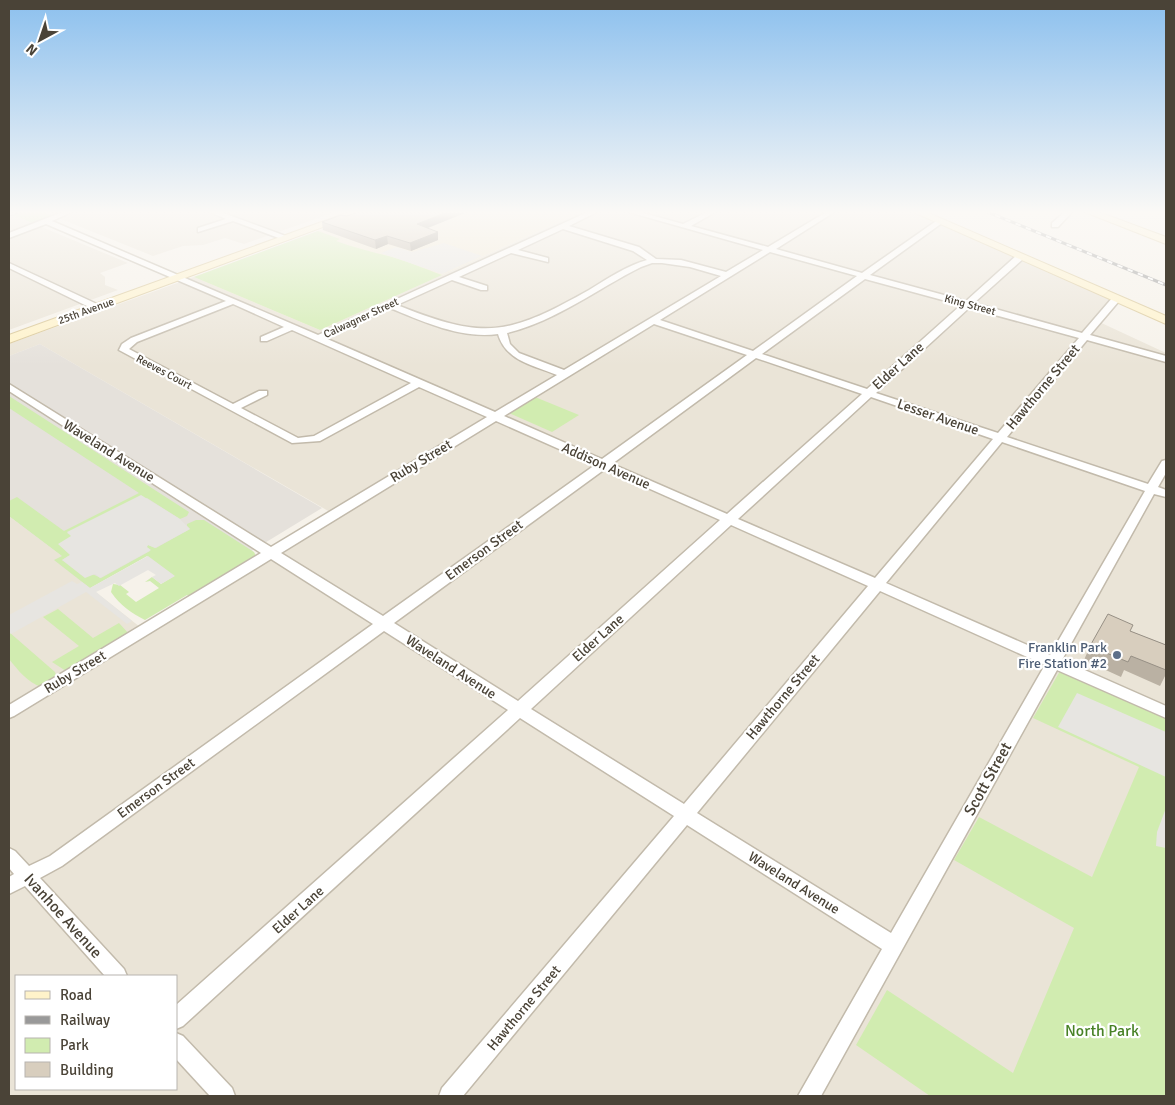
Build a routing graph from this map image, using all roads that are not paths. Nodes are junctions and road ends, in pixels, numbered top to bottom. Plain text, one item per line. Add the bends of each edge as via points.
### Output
1 (145, 263) edge
2 (219, 263) edge
3 (484, 263) edge
4 (648, 263) edge
5 (677, 263) edge
6 (748, 263) edge
7 (814, 263) edge
8 (881, 263) edge
9 (1014, 263) edge
10 (1033, 263) edge
11 (9, 265) edge
12 (727, 275) junction
13 (862, 276) junction
14 (179, 277) junction
15 (452, 277) junction
16 (484, 288) dead end
17 (1116, 299) junction
18 (233, 301) junction
19 (968, 304) junction
20 (390, 305) junction
21 (96, 307) junction
22 (652, 320) junction
23 (1166, 320) edge
24 (291, 326) junction
25 (502, 331) junction
26 (1084, 336) junction
27 (318, 338) junction
28 (9, 339) edge
29 (264, 339) dead end
30 (753, 355) junction
31 (1166, 359) edge
32 (564, 374) junction
33 (419, 384) junction
34 (9, 387) edge
35 (263, 393) dead end
36 (868, 394) junction
37 (232, 408) junction
38 (494, 416) junction
39 (1000, 438) junction
40 (1166, 463) edge
41 (602, 464) junction
42 (1151, 489) junction
43 (1166, 494) edge
44 (728, 519) junction
45 (270, 553) junction
46 (876, 584) junction
47 (383, 624) junction
48 (1054, 663) junction
49 (518, 710) junction
50 (9, 712) edge
51 (1166, 712) edge
52 (686, 814) junction
53 (9, 856) edge
54 (27, 877) junction
55 (9, 886) edge
56 (894, 946) junction
57 (116, 975) edge
58 (178, 1018) edge
59 (178, 1044) edge
60 (224, 1096) edge
61 (450, 1096) edge
62 (809, 1096) edge

1 - 14 street, Addison Avenue
2 - 14 street, 25th Avenue
3 - 15 street, Calwagner Street
4 - 25 street via 534,321
5 - 12 street
6 - 12 street, Ruby Street
7 - 13 street, King Street
8 - 13 street, Emerson Street
9 - 19 street, Elder Lane
10 - 17 street
11 - 21 street
12 - 22 street, Ruby Street
13 - 19 street, King Street
13 - 30 street, Emerson Street
14 - 18 street, Addison Avenue
14 - 21 street, 25th Avenue
15 - 16 street
15 - 20 street, Calwagner Street
17 - 23 street
17 - 26 street, Hawthorne Street
18 - 24 street, Addison Avenue
18 - 37 street, Reeves Court via 134,340 124,350
19 - 26 street, King Street
19 - 36 street, Elder Lane
20 - 25 street via 444,327
20 - 27 street, Calwagner Street
21 - 28 street, 25th Avenue
22 - 30 street, Lesser Avenue
22 - 32 street, Ruby Street
24 - 27 street, Addison Avenue
24 - 29 street
25 - 32 street via 506,345 516,354
26 - 31 street, King Street
26 - 39 street, Hawthorne Street
27 - 33 street, Addison Avenue
30 - 36 street, Lesser Avenue
30 - 41 street, Emerson Street
32 - 38 street, Ruby Street
33 - 37 street, Reeves Court via 309,441 290,439
33 - 38 street, Addison Avenue
34 - 45 street, Waveland Avenue
35 - 37 street
36 - 39 street, Lesser Avenue
36 - 44 street, Elder Lane
38 - 41 street, Addison Avenue
38 - 45 street, Ruby Street
39 - 42 street, Lesser Avenue
39 - 46 street, Hawthorne Street
40 - 42 street, Scott Street
41 - 44 street, Addison Avenue
41 - 47 street, Emerson Street
42 - 43 street, Lesser Avenue
42 - 48 street, Scott Street
44 - 46 street, Addison Avenue
44 - 49 street, Elder Lane
45 - 47 street, Waveland Avenue
45 - 50 street, Ruby Street
46 - 48 street, Addison Avenue
46 - 52 street, Hawthorne Street
47 - 49 street, Waveland Avenue
47 - 54 street, Emerson Street via 56,861
48 - 51 street, Addison Avenue
48 - 56 street, Scott Street
49 - 52 street, Waveland Avenue
49 - 58 street, Elder Lane
52 - 56 street, Waveland Avenue
52 - 61 street, Hawthorne Street
53 - 54 street, Ivanhoe Avenue
54 - 55 street, Emerson Street
54 - 57 street, Ivanhoe Avenue
56 - 62 street, Scott Street
59 - 60 street

